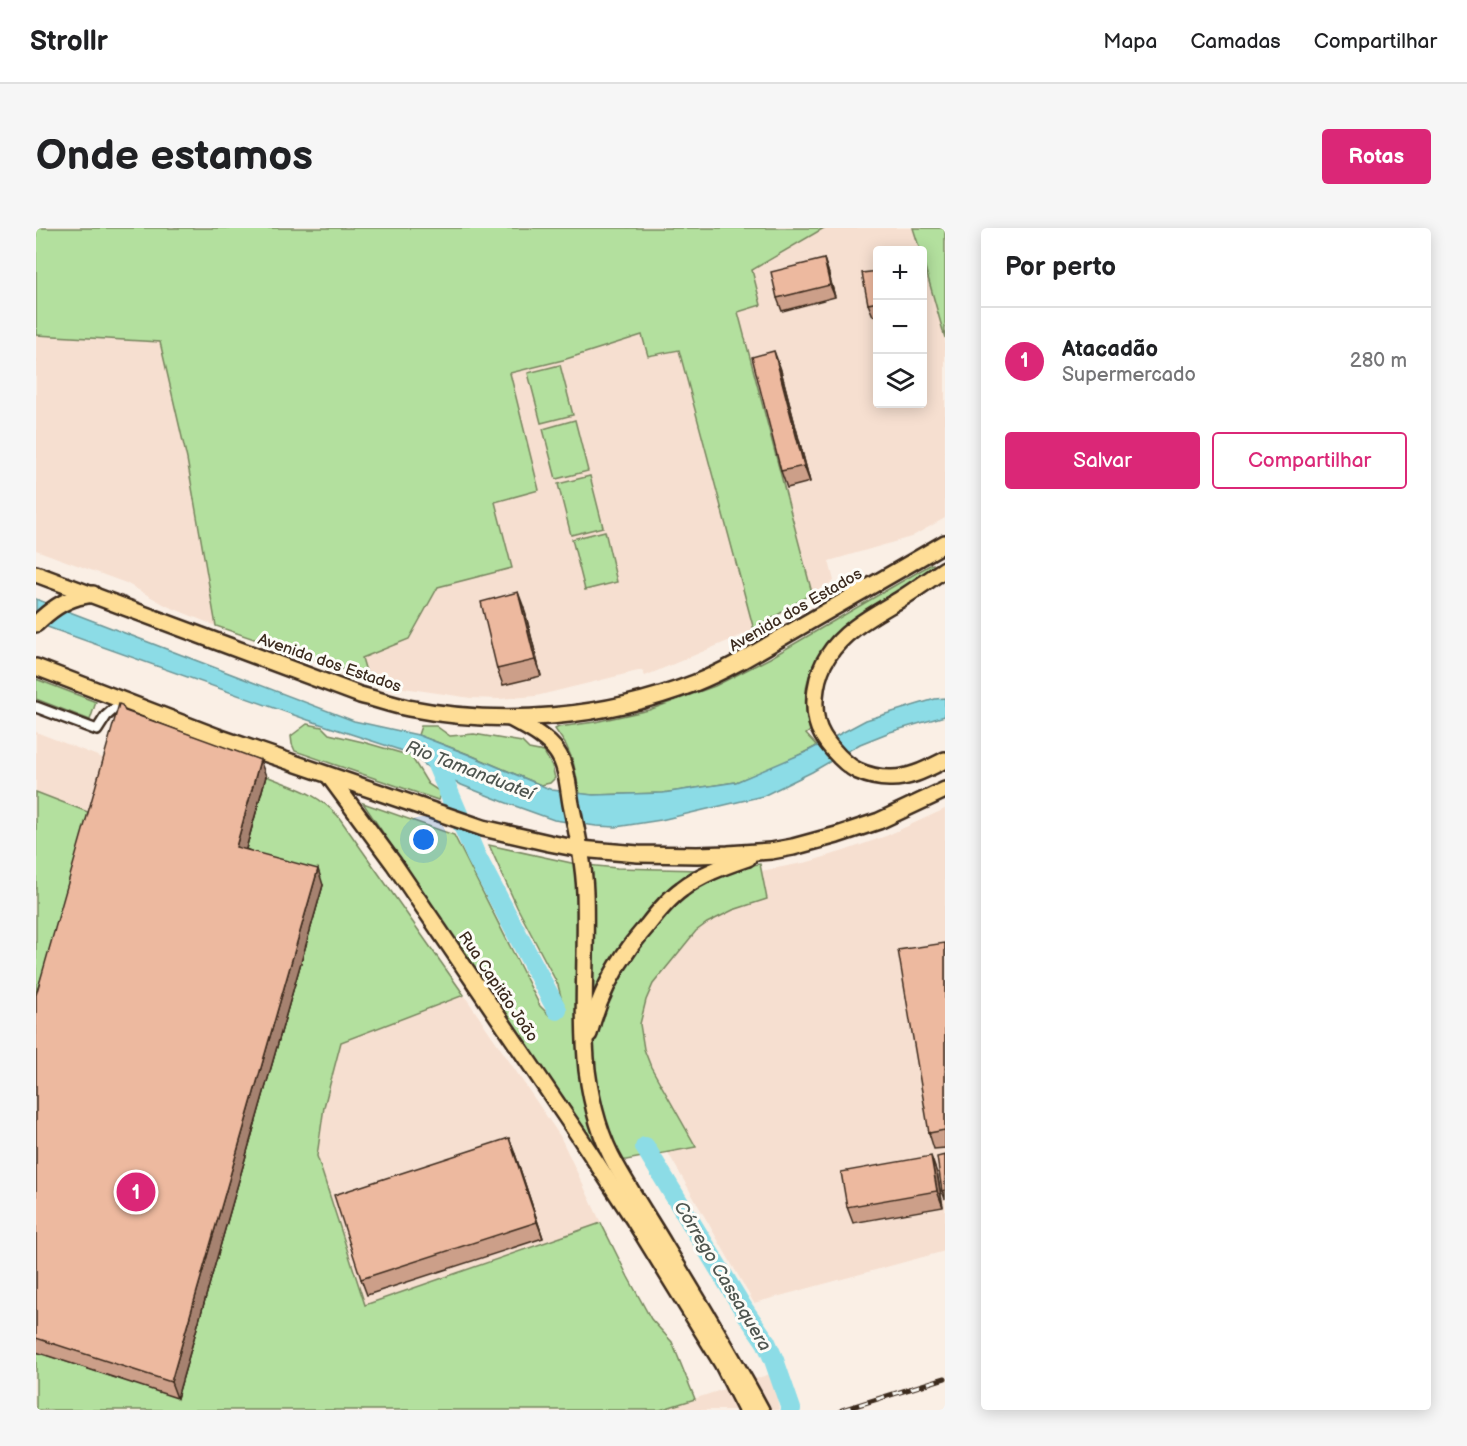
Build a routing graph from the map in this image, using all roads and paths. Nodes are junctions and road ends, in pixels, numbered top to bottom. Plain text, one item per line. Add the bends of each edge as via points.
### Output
1 (945, 543) edge
2 (945, 569) edge
3 (36, 574) edge
4 (93, 594) junction
5 (36, 624) edge
6 (37, 666) edge
7 (123, 701) junction
8 (36, 707) edge
9 (510, 718) junction
10 (945, 760) edge
11 (329, 776) junction
12 (945, 790) edge
13 (580, 849) junction
14 (771, 851) junction
15 (585, 1046) junction
16 (640, 1216) junction
17 (746, 1410) edge
18 (761, 1410) edge

1 - 9 highway, Avenida dos Estados via 695,683 578,714
2 - 10 highway via 835,645 819,672 815,707 822,734 856,770 873,776 906,777
3 - 4 highway, Avenida dos Estados
4 - 5 highway via 68,601
4 - 9 highway, Avenida dos Estados via 360,695 408,708
6 - 7 highway
7 - 8 street via 97,730
7 - 11 highway
9 - 13 highway via 557,750
11 - 13 highway via 483,828
11 - 16 highway, Rua Capitão João via 394,864 577,1133
12 - 14 highway via 879,821
13 - 14 highway via 698,855
13 - 15 highway via 585,893
14 - 15 highway via 700,877 668,900 616,969 603,993
15 - 16 highway via 600,1127
16 - 17 highway
16 - 18 highway via 733,1358

